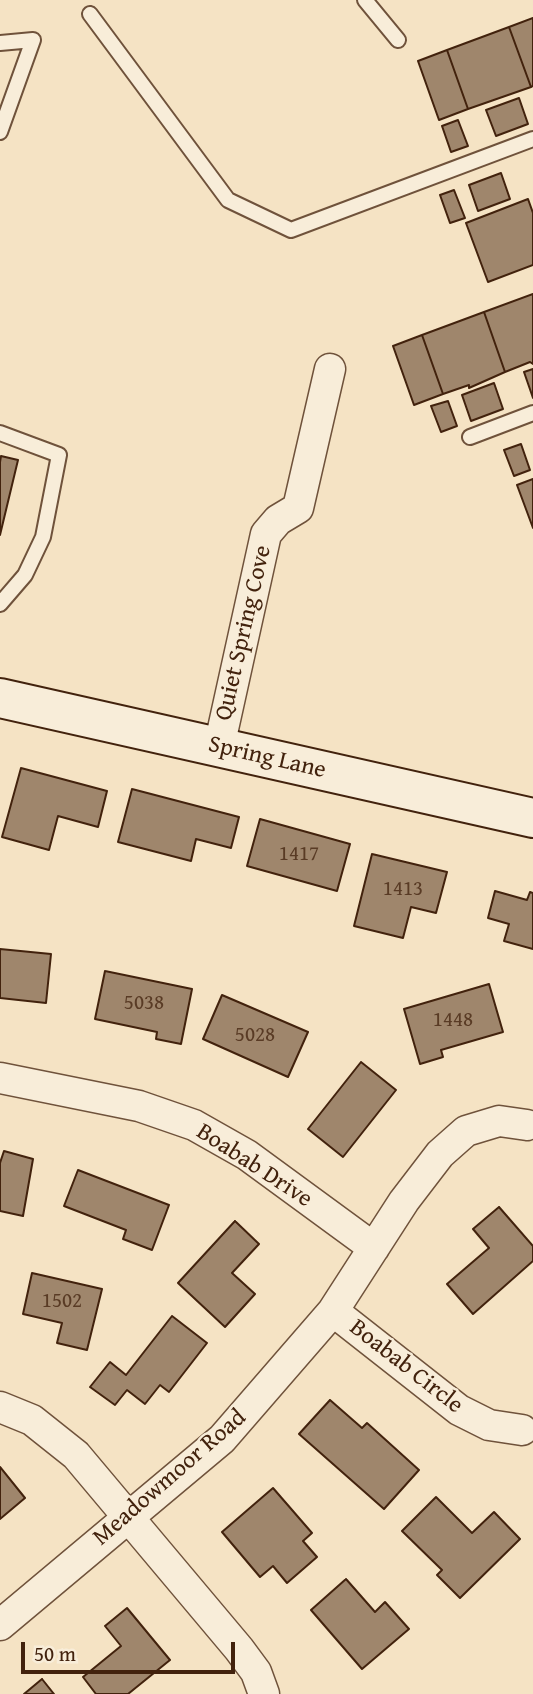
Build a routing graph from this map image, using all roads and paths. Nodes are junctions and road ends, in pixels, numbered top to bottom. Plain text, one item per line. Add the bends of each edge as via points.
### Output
1 (365, 0) edge
2 (90, 14) dead end
3 (398, 40) dead end
4 (0, 43) edge
5 (0, 132) edge
6 (533, 139) edge
7 (330, 369) dead end
8 (533, 414) edge
9 (0, 432) edge
10 (470, 437) dead end
11 (0, 604) edge
12 (0, 698) edge
13 (219, 747) junction
14 (533, 818) edge
15 (0, 1078) edge
16 (527, 1125) dead end
17 (374, 1248) junction
18 (333, 1311) junction
19 (0, 1407) edge
20 (522, 1430) dead end
21 (128, 1517) junction
22 (0, 1625) edge
23 (264, 1694) edge

1 - 3 lane
2 - 6 lane via 229,200 291,230
4 - 5 lane via 33,40
7 - 13 street, Quiet Spring Cove via 298,508 266,534
8 - 10 lane
9 - 11 lane via 59,455 43,537 25,575
12 - 13 street, Spring Lane
13 - 14 street, Spring Lane
15 - 17 street, Boabab Drive via 139,1105 194,1125 247,1155
16 - 17 street, Meadowmoor Road via 499,1122 466,1131 440,1154
17 - 18 street, Meadowmoor Road
18 - 20 street, Boabab Circle via 458,1410 489,1425
18 - 21 street, Meadowmoor Road via 222,1439
19 - 21 street via 32,1420 58,1439
21 - 22 street, Meadowmoor Road
21 - 23 street via 239,1649 256,1672

